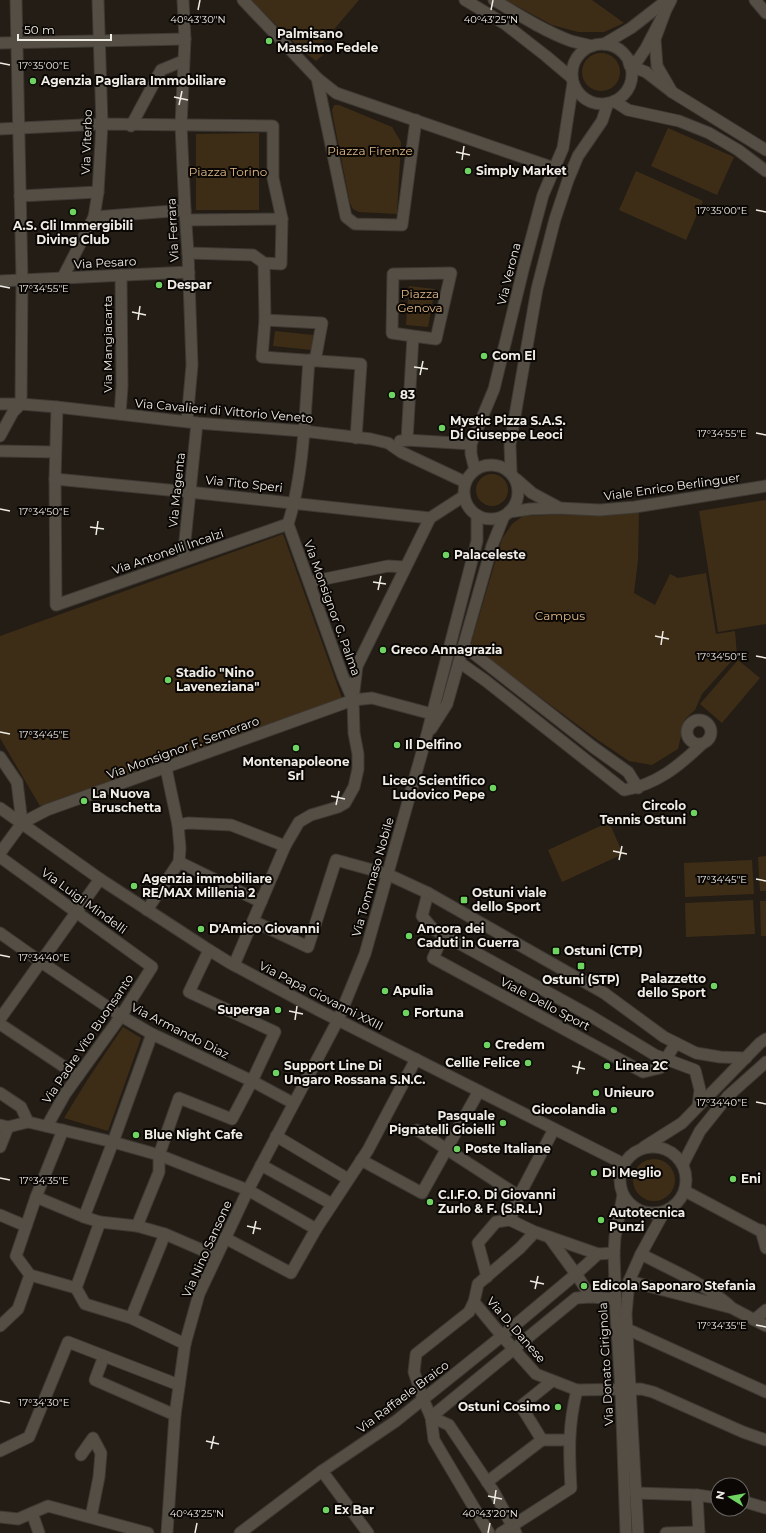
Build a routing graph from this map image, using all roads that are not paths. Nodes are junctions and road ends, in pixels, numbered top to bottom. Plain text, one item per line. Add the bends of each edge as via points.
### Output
1 (16, 0) edge
2 (98, 0) edge
3 (183, 0) edge
4 (243, 0) edge
5 (465, 0) edge
6 (494, 0) edge
7 (667, 0) edge
8 (671, 0) edge
9 (755, 0) edge
10 (665, 12) junction
11 (766, 13) edge
12 (185, 39) junction
13 (100, 40) junction
14 (17, 42) junction
15 (0, 43) edge
16 (604, 44) junction
17 (592, 46) junction
18 (183, 61) junction
19 (630, 64) junction
20 (317, 78) junction
21 (572, 81) junction
22 (672, 92) junction
23 (611, 102) junction
24 (416, 120) junction
25 (102, 124) junction
26 (182, 124) junction
27 (131, 126) junction
28 (18, 128) junction
29 (0, 129) edge
30 (766, 150) edge
31 (554, 168) junction
32 (766, 171) edge
33 (98, 192) junction
34 (20, 196) junction
35 (185, 215) junction
36 (94, 217) junction
37 (282, 220) junction
38 (188, 253) junction
39 (264, 263) junction
40 (189, 272) junction
41 (121, 275) junction
42 (63, 277) junction
43 (22, 280) junction
44 (0, 281) edge
45 (265, 320) junction
46 (413, 336) junction
47 (312, 360) junction
48 (0, 404) edge
49 (21, 404) junction
50 (57, 407) junction
51 (120, 414) junction
52 (192, 422) junction
53 (303, 431) junction
54 (0, 436) edge
55 (356, 438) junction
56 (407, 440) junction
57 (388, 443) junction
58 (471, 444) junction
59 (0, 451) edge
60 (56, 452) junction
61 (475, 470) junction
62 (513, 475) junction
63 (55, 479) junction
64 (465, 482) junction
65 (766, 486) edge
66 (190, 492) junction
67 (464, 496) junction
68 (295, 503) junction
69 (559, 508) junction
70 (507, 514) junction
71 (477, 515) junction
72 (430, 518) junction
73 (288, 524) junction
74 (183, 560) junction
75 (405, 567) junction
76 (310, 582) junction
77 (464, 646) junction
78 (459, 662) junction
79 (353, 700) junction
80 (432, 714) junction
81 (426, 738) junction
82 (702, 744) dead end
83 (0, 757) edge
84 (166, 768) junction
85 (638, 788) junction
86 (0, 808) edge
87 (22, 822) junction
88 (178, 825) junction
89 (285, 846) junction
90 (0, 853) edge
91 (0, 857) edge
92 (179, 862) junction
93 (387, 874) junction
94 (100, 878) junction
95 (428, 893) junction
96 (261, 902) junction
97 (147, 910) junction
98 (77, 912) junction
99 (253, 921) junction
100 (0, 933) edge
101 (444, 934) junction
102 (209, 950) junction
103 (41, 962) junction
104 (234, 965) junction
105 (152, 967) joint
106 (121, 1016) junction
107 (0, 1019) edge
108 (338, 1020) junction
109 (0, 1024) edge
110 (152, 1034) junction
111 (766, 1039) edge
112 (676, 1043) junction
113 (746, 1058) junction
114 (416, 1059) junction
115 (666, 1059) junction
116 (766, 1062) edge
117 (78, 1076) junction
118 (252, 1081) junction
119 (479, 1091) junction
120 (0, 1093) edge
121 (293, 1103) junction
122 (698, 1106) junction
123 (28, 1122) junction
124 (4, 1126) edge
125 (47, 1126) junction
126 (554, 1129) junction
127 (63, 1130) junction
128 (417, 1130) dead end
129 (276, 1136) junction
130 (113, 1142) junction
131 (0, 1147) edge
132 (644, 1148) junction
133 (446, 1149) junction
134 (159, 1155) junction
135 (361, 1160) junction
136 (624, 1164) junction
137 (683, 1164) junction
138 (261, 1165) junction
139 (348, 1180) junction
140 (248, 1190) junction
141 (685, 1191) junction
142 (623, 1195) junction
143 (519, 1196) junction
144 (36, 1197) junction
145 (332, 1204) junction
146 (664, 1212) junction
147 (0, 1215) edge
148 (84, 1217) junction
149 (510, 1220) junction
150 (100, 1222) junction
151 (26, 1226) junction
152 (138, 1226) junction
153 (316, 1229) junction
154 (535, 1232) junction
155 (764, 1232) edge
156 (165, 1234) junction
157 (549, 1237) junction
158 (225, 1238) junction
159 (766, 1248) edge
160 (614, 1253) junction
161 (598, 1254) junction
162 (641, 1254) junction
163 (216, 1256) junction
164 (576, 1274) junction
165 (30, 1275) junction
166 (487, 1277) junction
167 (629, 1281) junction
168 (76, 1288) junction
169 (592, 1297) junction
170 (616, 1299) junction
171 (474, 1302) junction
172 (732, 1308) junction
173 (766, 1310) edge
174 (131, 1318) junction
175 (754, 1320) junction
176 (0, 1326) edge
177 (766, 1326) edge
178 (627, 1329) junction
179 (502, 1336) junction
180 (185, 1344) junction
181 (514, 1350) junction
182 (104, 1356) junction
183 (552, 1381) junction
184 (179, 1384) junction
185 (626, 1389) junction
186 (577, 1390) junction
187 (766, 1392) edge
188 (423, 1399) junction
189 (175, 1415) junction
190 (431, 1417) junction
191 (542, 1440) junction
192 (568, 1440) junction
193 (766, 1440) edge
194 (0, 1451) edge
195 (81, 1455) dead end
196 (322, 1472) junction
197 (487, 1482) junction
198 (636, 1493) junction
199 (697, 1495) junction
200 (710, 1497) edge
201 (750, 1503) edge
202 (766, 1508) edge
203 (32, 1513) junction
204 (0, 1517) edge
205 (90, 1517) junction
206 (514, 1529) edge
207 (485, 1532) edge
208 (699, 1532) edge
209 (39, 1533) edge
210 (148, 1533) edge
211 (167, 1533) edge
212 (240, 1533) edge
213 (368, 1533) edge
214 (501, 1533) edge
215 (626, 1533) edge
216 (638, 1533) edge
217 (666, 1533) edge

1 - 14 street
2 - 13 street, Via Viterbo
3 - 12 street, Via Ferrara
4 - 20 street
5 - 21 street via 505,24 546,56
6 - 17 street via 551,32
7 - 16 street via 631,28
8 - 10 street
9 - 11 street
10 - 19 street via 638,60
10 - 22 street via 655,40 657,66
12 - 13 street
12 - 18 street, Via Ferrara
13 - 14 street
13 - 25 street, Via Viterbo
14 - 15 street
14 - 28 street
16 - 17 street
16 - 19 street via 619,50
17 - 21 street via 583,50 576,58 572,68
18 - 26 street, Via Ferrara
18 - 27 street via 161,70
19 - 22 street via 646,72
19 - 23 street via 632,74 627,90
20 - 24 street via 336,92
20 - 24 street via 346,216 355,224 402,224
21 - 23 street via 583,98 599,104
21 - 31 street, Via Verona via 563,148
22 - 30 street
23 - 32 street via 628,110 679,121 709,133
23 - 62 street via 602,121 578,156 554,219 537,289 510,445
24 - 31 street
25 - 27 street
25 - 28 street
25 - 33 street, Via Viterbo
26 - 27 street
26 - 35 street, Via Ferrara
26 - 37 street via 273,126 273,178
28 - 29 street
28 - 34 street
31 - 58 street, Via Verona via 543,196 524,266 494,390
33 - 34 street
33 - 36 street, Via Viterbo
34 - 43 street
35 - 36 street
35 - 37 street
35 - 38 street, Via Ferrara
36 - 42 street, Via Viterbo
37 - 39 street via 281,264
38 - 39 street via 253,255
38 - 40 street, Via Ferrara
39 - 45 street
40 - 41 street, Via Pesaro
40 - 52 street, Via Ferrara
41 - 42 street, Via Pesaro
41 - 51 street, Via Mangiacarta
42 - 43 street, Via Pesaro
43 - 44 street, Via Pesaro
43 - 49 street
45 - 47 street via 262,357
45 - 47 street via 322,323
46 - 46 street via 392,333 393,274 451,273 436,339
46 - 56 street
47 - 53 street
47 - 55 street via 361,364
48 - 49 street, Via Cavalieri di Vittorio Veneto
49 - 50 street, Via Cavalieri di Vittorio Veneto
49 - 54 street via 13,412
50 - 51 street, Via Cavalieri di Vittorio Veneto
50 - 60 street
51 - 52 street, Via Cavalieri di Vittorio Veneto
52 - 53 street, Via Cavalieri di Vittorio Veneto
52 - 66 street, Via Magenta
53 - 55 street, Via Cavalieri di Vittorio Veneto
53 - 68 street
55 - 57 street, Via Cavalieri di Vittorio Veneto
56 - 57 street, Via Cavalieri di Vittorio Veneto
56 - 58 street, Via Cavalieri di Vittorio Veneto
57 - 64 street, Via Cavalieri di Vittorio Veneto via 401,452
58 - 61 street
59 - 60 street
60 - 63 street
61 - 62 street via 489,464 497,465 505,467
61 - 64 street
62 - 69 street via 532,493
62 - 70 street via 519,493 514,507
63 - 66 street, Via Tito Speri
63 - 74 street, Via Antonelli Incalzi via 56,605
64 - 67 street
65 - 69 street, Viale Enrico Berlinguer via 635,507 600,510
66 - 68 street, Via Tito Speri
66 - 74 street, Via Magenta
67 - 71 street via 471,510
67 - 72 street
68 - 72 street, Via Tito Speri
68 - 73 street
69 - 70 street, Viale Enrico Berlinguer via 530,509
70 - 71 street via 490,519
70 - 77 street, Via Tommaso Nobile via 492,546
71 - 80 street, Via Tommaso Nobile via 477,541
72 - 75 street, Via Monsignor G. Palma
73 - 74 street, Via Antonelli Incalzi
73 - 76 street, Via Monsignor G. Palma
75 - 76 street via 388,566
75 - 79 street, Via Monsignor G. Palma via 356,666
76 - 79 street, Via Monsignor G. Palma
77 - 78 street, Via Tommaso Nobile
77 - 85 street via 628,772
78 - 81 street, Via Tommaso Nobile via 447,704
78 - 85 street via 624,790
79 - 80 street, Via Monsignor F. Semeraro via 372,698
79 - 84 street, Via Monsignor F. Semeraro
79 - 89 street, Via Monsignor G. Palma via 354,733 358,754 354,787 345,803 299,822
80 - 81 street, Via Tommaso Nobile
81 - 93 street, Via Tommaso Nobile
82 - 85 street via 670,772
83 - 87 street via 17,782
84 - 87 street, Via Monsignor F. Semeraro via 47,810
84 - 88 street
86 - 87 street, Via Papa Giovanni XXIII
87 - 90 street
87 - 94 street, Via Papa Giovanni XXIII
88 - 89 street via 231,825
88 - 92 street
89 - 96 street, Via Monsignor G. Palma
91 - 98 street, Via Luigi Mindelli
92 - 96 street
92 - 97 street
93 - 95 street
93 - 99 street via 336,860 308,947
93 - 108 street, Via Tommaso Nobile via 365,954
94 - 97 street, Via Papa Giovanni XXIII
94 - 98 street
95 - 101 street, Viale Dello Sport via 422,916 433,928
95 - 112 street via 604,993
96 - 99 street, Via Monsignor G. Palma
97 - 102 street, Via Papa Giovanni XXIII
98 - 103 street
98 - 105 street, Via Luigi Mindelli
99 - 104 street, Via Monsignor G. Palma
100 - 103 street, Via Armando Diaz
101 - 115 street, Viale Dello Sport
101 - 115 street, Viale Dello Sport via 433,958 456,972 643,1072 660,1068
102 - 104 street, Via Papa Giovanni XXIII
102 - 118 street via 189,992 275,1032
103 - 106 street, Via Armando Diaz
103 - 107 street
104 - 108 street, Via Papa Giovanni XXIII
105 - 106 street, Via Padre Vito Buonsanto
106 - 110 street, Via Armando Diaz
106 - 117 street, Via Padre Vito Buonsanto
108 - 114 street, Via Papa Giovanni XXIII
108 - 121 street, Via Nino Sansone
109 - 117 street
110 - 118 street, Via Armando Diaz
110 - 130 street
111 - 113 street
112 - 113 street via 696,1053
112 - 115 street, Viale Dello Sport
113 - 122 street
114 - 119 street, Via Papa Giovanni XXIII
114 - 135 street
115 - 122 street, Viale Dello Sport via 694,1070 700,1090
116 - 137 street via 728,1096 700,1131
117 - 125 street, Via Padre Vito Buonsanto
118 - 121 street, Via Armando Diaz
118 - 134 street via 232,1119 179,1098
119 - 126 street, Via Papa Giovanni XXIII
119 - 133 street
120 - 123 street via 21,1107
121 - 129 street, Via Nino Sansone
122 - 132 street via 682,1123
123 - 124 street
123 - 125 street
124 - 131 street
125 - 127 street
126 - 136 street, Via Papa Giovanni XXIII
126 - 143 street
127 - 130 street
127 - 144 street
128 - 133 street
129 - 138 street, Via Nino Sansone
129 - 139 street
130 - 134 street
130 - 148 street
132 - 136 street via 629,1157
132 - 137 street via 651,1146 666,1149
133 - 135 street via 422,1194
133 - 143 street
134 - 140 street
134 - 152 street via 158,1172
135 - 139 street
136 - 142 street via 620,1174
137 - 141 street via 687,1182
138 - 140 street, Via Nino Sansone
138 - 145 street
139 - 145 street
140 - 153 street
140 - 158 street, Via Nino Sansone
141 - 146 street via 673,1207
141 - 155 street
142 - 146 street via 636,1209 645,1213
142 - 160 street, Via Donato Cirignola
143 - 149 street
144 - 148 street
144 - 151 street
145 - 153 street
146 - 162 street, Via Donato Cirignola
147 - 151 street
148 - 150 street
149 - 154 street
149 - 166 street via 496,1222 478,1243
150 - 152 street
150 - 168 street
151 - 165 street via 16,1256
152 - 156 street
153 - 158 street via 291,1273
154 - 157 street
154 - 166 street
155 - 159 street
156 - 163 street
156 - 174 street
157 - 161 street
157 - 164 street
158 - 163 street, Via Nino Sansone
160 - 161 street
160 - 170 street, Via Donato Cirignola
161 - 164 street, Via Raffaele Braico
162 - 167 street, Via Donato Cirignola
162 - 172 street via 704,1286
163 - 180 street, Via Nino Sansone via 199,1294
164 - 169 street
164 - 179 street, Via Raffaele Braico
165 - 168 street
165 - 176 street via 18,1309
166 - 171 street via 478,1284
167 - 172 street
167 - 178 street, Via Donato Cirignola
168 - 174 street via 85,1304
169 - 170 street
169 - 181 street via 576,1298
170 - 185 street, Via Donato Cirignola
171 - 179 street, Via D. Danese
171 - 188 street via 469,1312 416,1354 414,1372
172 - 175 street
173 - 175 street
174 - 180 street
175 - 177 street
178 - 185 street, Via Donato Cirignola
178 - 187 street
179 - 181 street, Via D. Danese
179 - 188 street, Via Raffaele Braico
180 - 184 street, Via Nino Sansone
181 - 183 street, Via D. Danese via 536,1374
181 - 190 street
182 - 184 street
182 - 189 street via 95,1380
182 - 194 street via 68,1342 29,1437
183 - 186 street, Via D. Danese
183 - 191 street via 521,1406
184 - 189 street, Via Nino Sansone
185 - 186 street, Via D. Danese
185 - 193 street, Via D. Danese via 653,1392
185 - 198 street, Via Donato Cirignola
185 - 215 street, Via Donato Cirignola
186 - 192 street
188 - 190 street
188 - 196 street, Via Raffaele Braico via 396,1421
189 - 211 street, Via Nino Sansone
190 - 197 street via 449,1425
190 - 207 street via 434,1440
191 - 192 street
191 - 197 street
192 - 206 street via 570,1488
195 - 205 street via 93,1438 101,1453 99,1477
196 - 212 street, Via Raffaele Braico
196 - 213 street
197 - 206 street
198 - 199 street
198 - 216 street, Via Donato Cirignola
199 - 200 street
199 - 208 street
201 - 202 street
203 - 204 street via 18,1519
203 - 205 street via 48,1506
203 - 209 street
205 - 210 street
206 - 214 street
208 - 217 street

